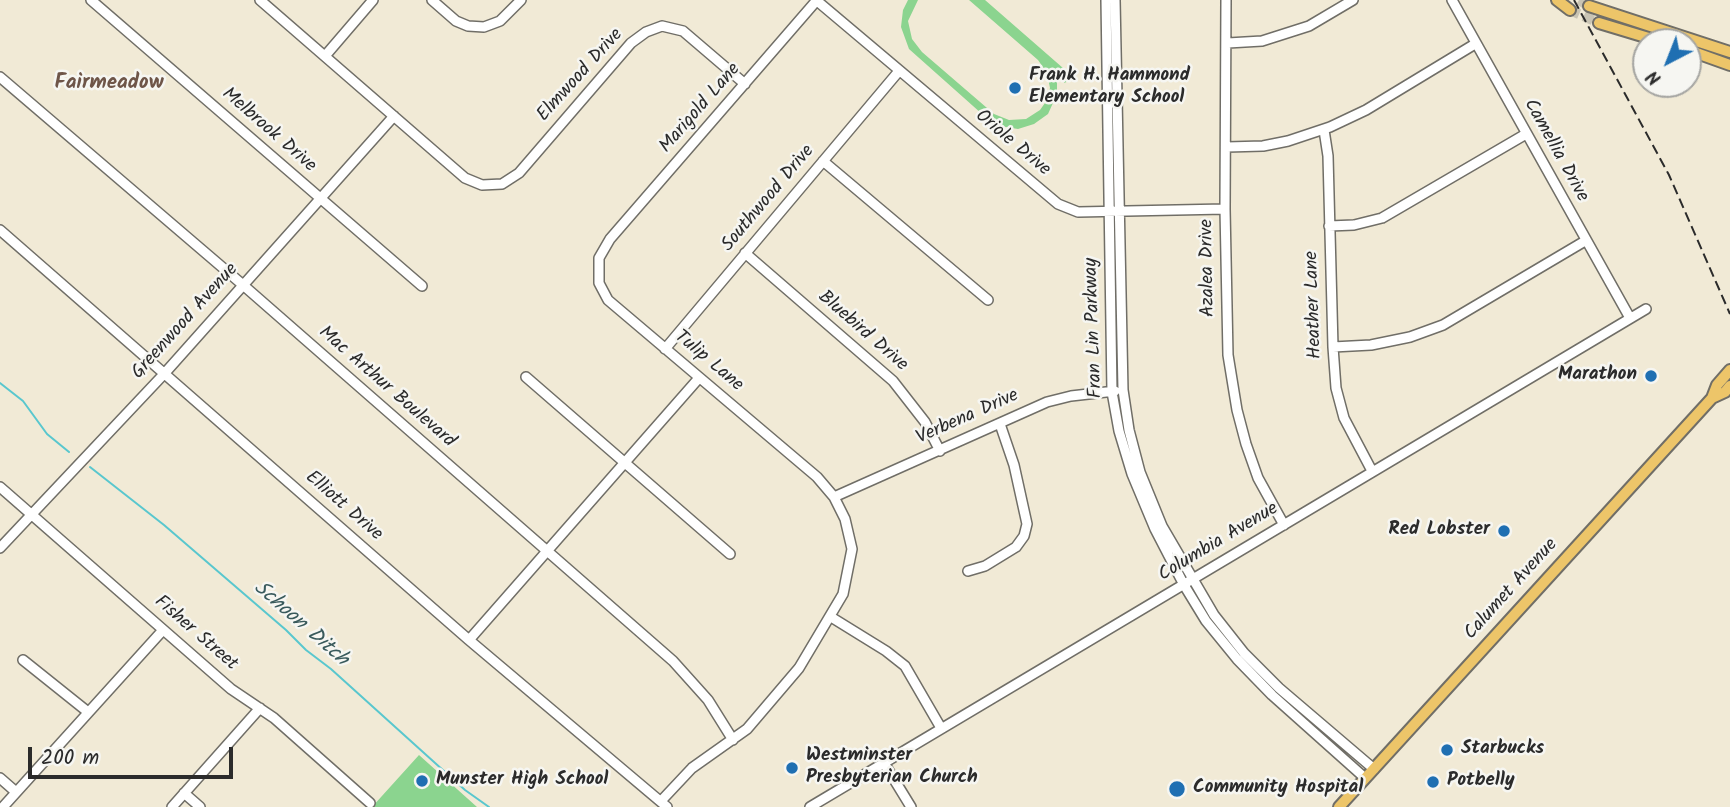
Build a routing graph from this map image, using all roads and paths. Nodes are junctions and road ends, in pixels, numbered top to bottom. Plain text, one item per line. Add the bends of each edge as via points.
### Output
1 (91, 0) edge
2 (260, 0) edge
3 (373, 0) edge
4 (432, 0) edge
5 (521, 0) edge
6 (817, 0) edge
7 (1106, 0) edge
8 (1115, 0) edge
9 (1226, 0) edge
10 (1353, 0) edge
11 (1452, 0) edge
12 (1557, 0) edge
13 (1589, 6) dead end
14 (1570, 9) tunnel mouth
15 (1599, 23) tunnel mouth
16 (1632, 33) edge
17 (1228, 43) junction
18 (1475, 44) junction
19 (1730, 52) edge
20 (1702, 55) edge
21 (325, 56) junction
22 (1730, 65) edge
23 (899, 72) junction
24 (0, 77) edge
25 (745, 84) junction
26 (394, 116) junction
27 (1324, 130) junction
28 (1526, 134) junction
29 (1227, 147) junction
30 (823, 161) junction
31 (320, 200) junction
32 (1225, 209) junction
33 (1114, 212) junction
34 (1329, 226) junction
35 (0, 230) edge
36 (610, 239) joint
37 (1585, 241) junction
38 (745, 253) junction
39 (243, 285) junction
40 (422, 286) dead end
41 (988, 300) dead end
42 (1646, 309) dead end
43 (1630, 318) junction
44 (1333, 347) junction
45 (665, 349) junction
46 (1730, 370) edge
47 (164, 374) junction
48 (526, 377) dead end
49 (699, 378) junction
50 (1730, 386) edge
51 (1123, 390) junction
52 (1112, 392) junction
53 (1712, 398) junction
54 (1000, 424) junction
55 (940, 451) junction
56 (626, 463) junction
57 (1372, 471) junction
58 (0, 488) edge
59 (834, 497) junction
60 (31, 514) junction
61 (1284, 525) junction
62 (0, 548) edge
63 (548, 552) junction
64 (730, 554) dead end
65 (968, 571) dead end
66 (1188, 582) junction
67 (831, 617) junction
68 (163, 630) junction
69 (469, 640) junction
70 (23, 660) dead end
71 (260, 708) junction
72 (88, 712) junction
73 (941, 728) junction
74 (733, 740) junction
75 (884, 763) junction
76 (1374, 769) junction
77 (0, 778) edge
78 (1365, 778) junction
79 (16, 792) junction
80 (184, 793) junction
81 (370, 803) dead end
82 (664, 804) edge
83 (3, 807) edge
84 (172, 807) edge
85 (200, 807) edge
86 (810, 807) edge
87 (911, 807) edge
88 (1339, 807) edge

1 - 31 street, Melbrook Drive
2 - 21 street
3 - 21 street
4 - 5 street via 456,21 484,27 500,21
6 - 23 street, Oriole Drive
6 - 25 street, Marigold Lane
7 - 33 street, Fran Lin Parkway
8 - 33 street, Fran Lin Parkway
9 - 17 street, Azalea Drive
10 - 17 street via 1310,26 1262,41
11 - 18 street, Camellia Drive
12 - 14 main road
13 - 19 main road
15 - 16 main road
17 - 29 street, Azalea Drive
18 - 27 street
18 - 28 street, Camellia Drive
20 - 22 main road
21 - 26 street
23 - 30 street, Southwood Drive
23 - 33 street, Oriole Drive via 1058,204 1078,212
24 - 39 street, Mac Arthur Boulevard
25 - 26 street, Elmwood Drive via 683,31 662,26 654,29 631,43 519,173 502,184 482,185 465,178
25 - 36 street, Marigold Lane
26 - 31 street, Greenwood Avenue
27 - 29 street via 1263,146
27 - 34 street, Heather Lane
28 - 34 street via 1391,214 1367,223
28 - 37 street, Camellia Drive
29 - 32 street, Azalea Drive
30 - 38 street, Southwood Drive
30 - 41 street
31 - 39 street, Greenwood Avenue
31 - 40 street, Melbrook Drive
32 - 33 street, Oriole Drive
32 - 61 street, Azalea Drive via 1228,355 1237,410 1258,478
33 - 51 street, Fran Lin Parkway
33 - 52 street, Fran Lin Parkway
34 - 44 street, Heather Lane
35 - 47 street, Elliott Drive
36 - 45 street, Tulip Lane via 599,258 598,283 608,300
37 - 43 street, Camellia Drive
37 - 44 street via 1443,325 1410,337
38 - 45 street, Southwood Drive
38 - 55 street, Bluebird Drive via 893,381 925,422
39 - 47 street, Greenwood Avenue
39 - 63 street, Mac Arthur Boulevard
42 - 43 street, Columbia Avenue
43 - 57 street, Columbia Avenue
44 - 57 street, Heather Lane via 1344,418
45 - 49 street, Tulip Lane
46 - 53 main road, Calumet Avenue
47 - 60 street, Greenwood Avenue
47 - 69 street, Elliott Drive
48 - 56 street
49 - 56 street
49 - 59 street, Tulip Lane via 817,477
50 - 53 main road, Calumet Avenue
51 - 52 street, Verbena Drive
51 - 66 street, Fran Lin Parkway via 1140,472
52 - 54 street, Verbena Drive via 1047,402
52 - 66 street, Fran Lin Parkway via 1132,474 1156,529
53 - 76 main road, Calumet Avenue
54 - 55 street, Verbena Drive
54 - 65 street via 1027,524 1016,547
55 - 59 street, Verbena Drive
56 - 63 street
56 - 64 street
57 - 61 street, Columbia Avenue
58 - 60 street, Fisher Street
59 - 67 street via 852,549 843,594
60 - 62 street, Greenwood Avenue
60 - 68 street, Fisher Street
61 - 66 street, Columbia Avenue
63 - 69 street
63 - 74 street, Mac Arthur Boulevard via 673,661 708,700
66 - 73 street, Columbia Avenue
66 - 76 street, Fran Lin Parkway via 1244,653
66 - 78 street, Fran Lin Parkway via 1206,621 1237,659
67 - 73 street via 905,666
67 - 74 street via 782,691
68 - 71 street, Fisher Street
68 - 72 street
69 - 82 street, Elliott Drive
70 - 72 street
71 - 80 street
71 - 81 street, Fisher Street
72 - 79 street
73 - 75 street, Columbia Avenue
74 - 82 street via 692,768
75 - 86 street, Columbia Avenue
75 - 87 street
76 - 78 main road, Calumet Avenue
77 - 79 street
78 - 88 main road, Calumet Avenue
79 - 83 street
80 - 84 street
80 - 85 street

